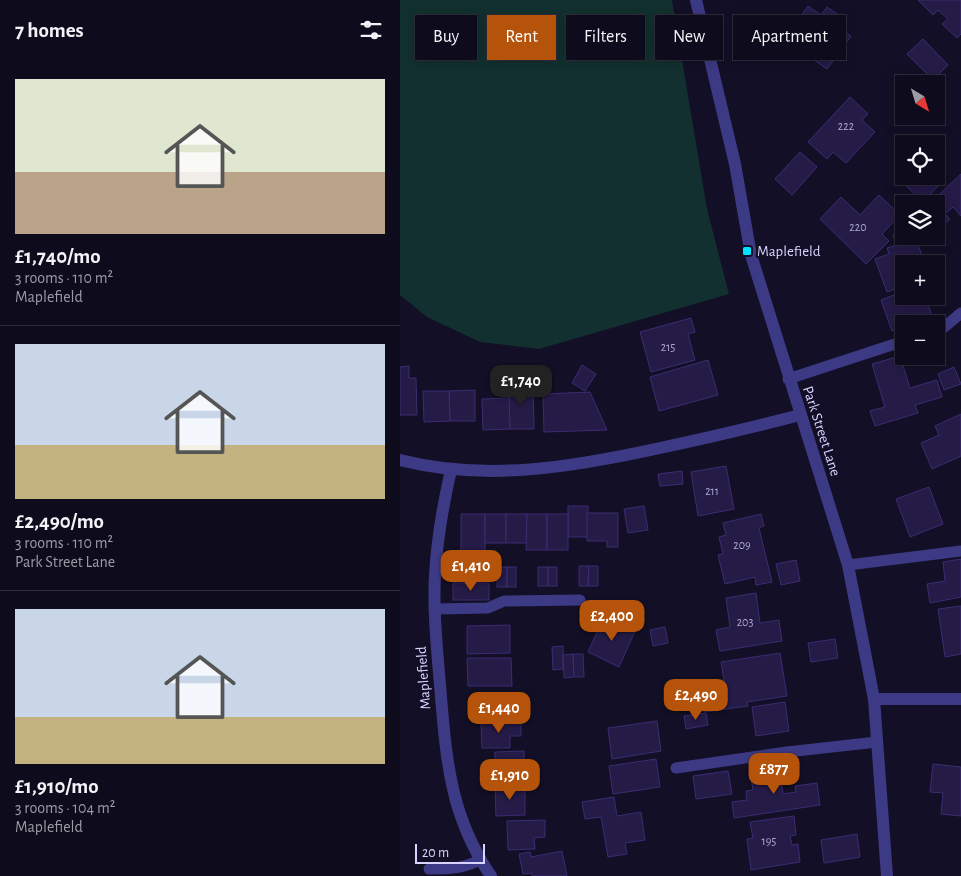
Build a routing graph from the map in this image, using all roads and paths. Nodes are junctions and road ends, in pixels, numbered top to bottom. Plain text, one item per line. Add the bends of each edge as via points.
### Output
1 (696, 0) edge
2 (961, 313) edge
3 (945, 326) edge
4 (895, 344) edge
5 (788, 379) junction
6 (800, 415) junction
7 (400, 460) edge
8 (451, 470) junction
9 (961, 551) edge
10 (848, 566) junction
11 (580, 600) dead end
12 (435, 609) junction
13 (874, 699) junction
14 (961, 699) edge
15 (877, 742) junction
16 (676, 768) dead end
17 (480, 860) junction
18 (429, 869) dead end
19 (491, 876) edge
20 (887, 876) edge

1 - 5 street, Park Street Lane via 735,164 751,255
2 - 3 lane
4 - 5 lane
5 - 6 street, Park Street Lane
6 - 8 street via 576,465 518,471
6 - 10 street, Park Street Lane
7 - 8 street
8 - 12 street, Maplefield via 441,512
9 - 10 lane
10 - 13 street, Park Street Lane
11 - 12 lane via 504,601 488,608
12 - 17 street, Maplefield via 451,785 462,822
13 - 14 street
13 - 15 street, Park Street Lane
15 - 16 lane
15 - 20 street, Park Street Lane
17 - 18 lane via 452,870
17 - 19 street, Maplefield

